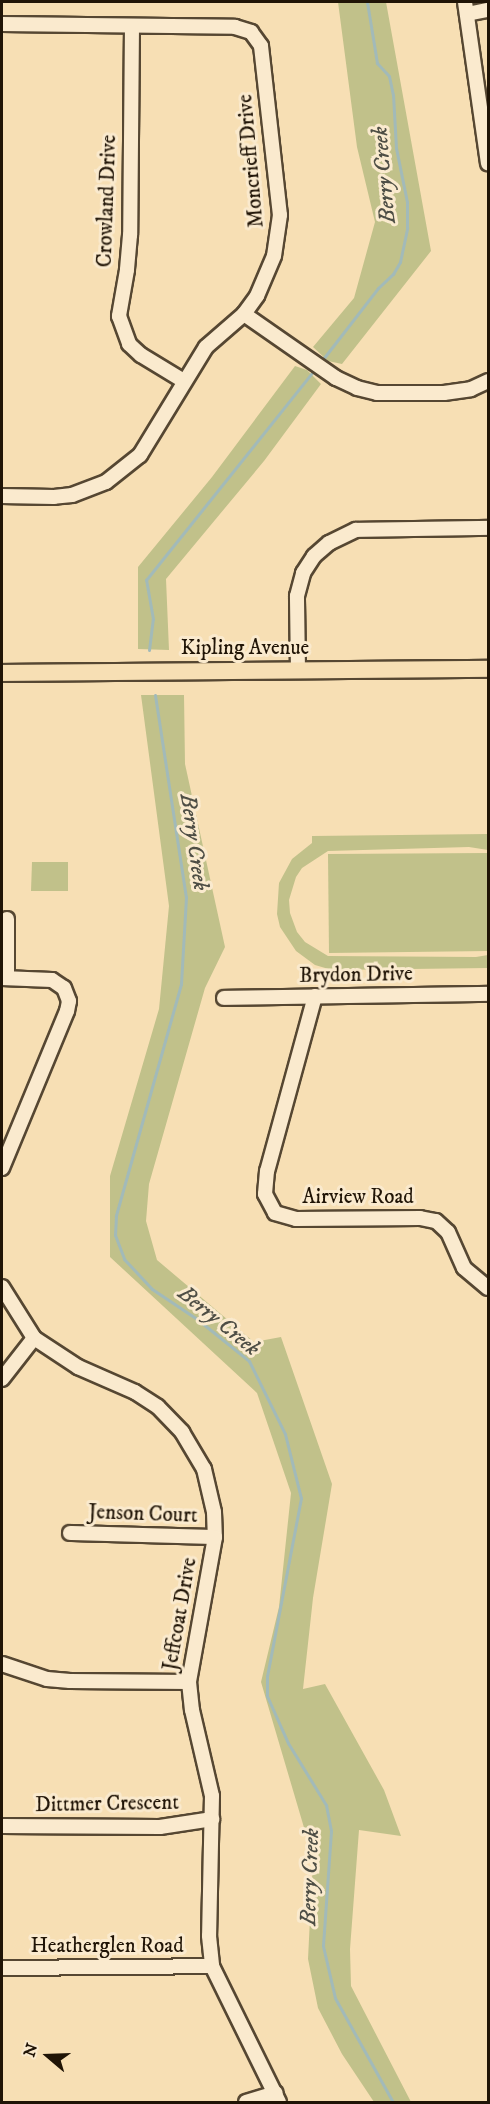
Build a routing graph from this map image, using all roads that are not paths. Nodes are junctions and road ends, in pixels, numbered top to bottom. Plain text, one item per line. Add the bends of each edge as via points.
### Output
1 (466, 8) edge
2 (489, 10) edge
3 (2, 24) edge
4 (132, 26) junction
5 (489, 163) edge
6 (244, 314) junction
7 (184, 381) junction
8 (489, 381) edge
9 (2, 496) edge
10 (489, 528) edge
11 (489, 669) edge
12 (298, 670) junction
13 (2, 673) edge
14 (7, 919) dead end
15 (4, 978) edge
16 (489, 994) edge
17 (315, 996) junction
18 (224, 998) dead end
19 (2, 1168) edge
20 (2, 1287) edge
21 (489, 1288) edge
22 (34, 1338) junction
23 (2, 1379) edge
24 (70, 1533) dead end
25 (215, 1537) junction
26 (2, 1664) edge
27 (189, 1682) junction
28 (212, 1819) junction
29 (2, 1826) edge
30 (212, 1966) junction
31 (2, 1968) edge
32 (278, 2098) edge
33 (246, 2103) edge

1 - 2 street
1 - 5 street
3 - 4 street, Moncrieff Drive
4 - 6 street, Moncrieff Drive via 235,27 251,32 261,46 279,236 268,275
4 - 7 street, Crowland Drive via 128,270 119,316 129,344
6 - 7 street, Moncrieff Drive via 206,347
6 - 8 street via 357,388 377,393 444,393 471,389
7 - 9 street, Moncrieff Drive via 140,455 106,482 72,495
10 - 12 street via 356,530 328,543 303,573 297,597
11 - 12 main road, Kipling Avenue
12 - 13 main road, Kipling Avenue
14 - 15 street
15 - 19 street via 52,980 64,988 69,1002
16 - 17 street, Brydon Drive
17 - 18 street, Brydon Drive
17 - 21 street, Airview Road via 267,1171 265,1194 275,1212 296,1219 436,1221 448,1232 464,1268
20 - 22 street, Jeffcoat Drive
22 - 23 street
22 - 25 street, Jeffcoat Drive via 78,1367 135,1392 174,1422 204,1469 214,1512
24 - 25 street, Jenson Court
25 - 27 street, Jeffcoat Drive
26 - 27 street via 47,1679
27 - 28 street, Jeffcoat Drive via 192,1710 209,1774
28 - 29 street, Dittmer Crescent via 160,1827
28 - 30 street, Jeffcoat Drive
30 - 31 street, Heatherglen Road
30 - 32 street, Jeffcoat Drive
32 - 33 street

